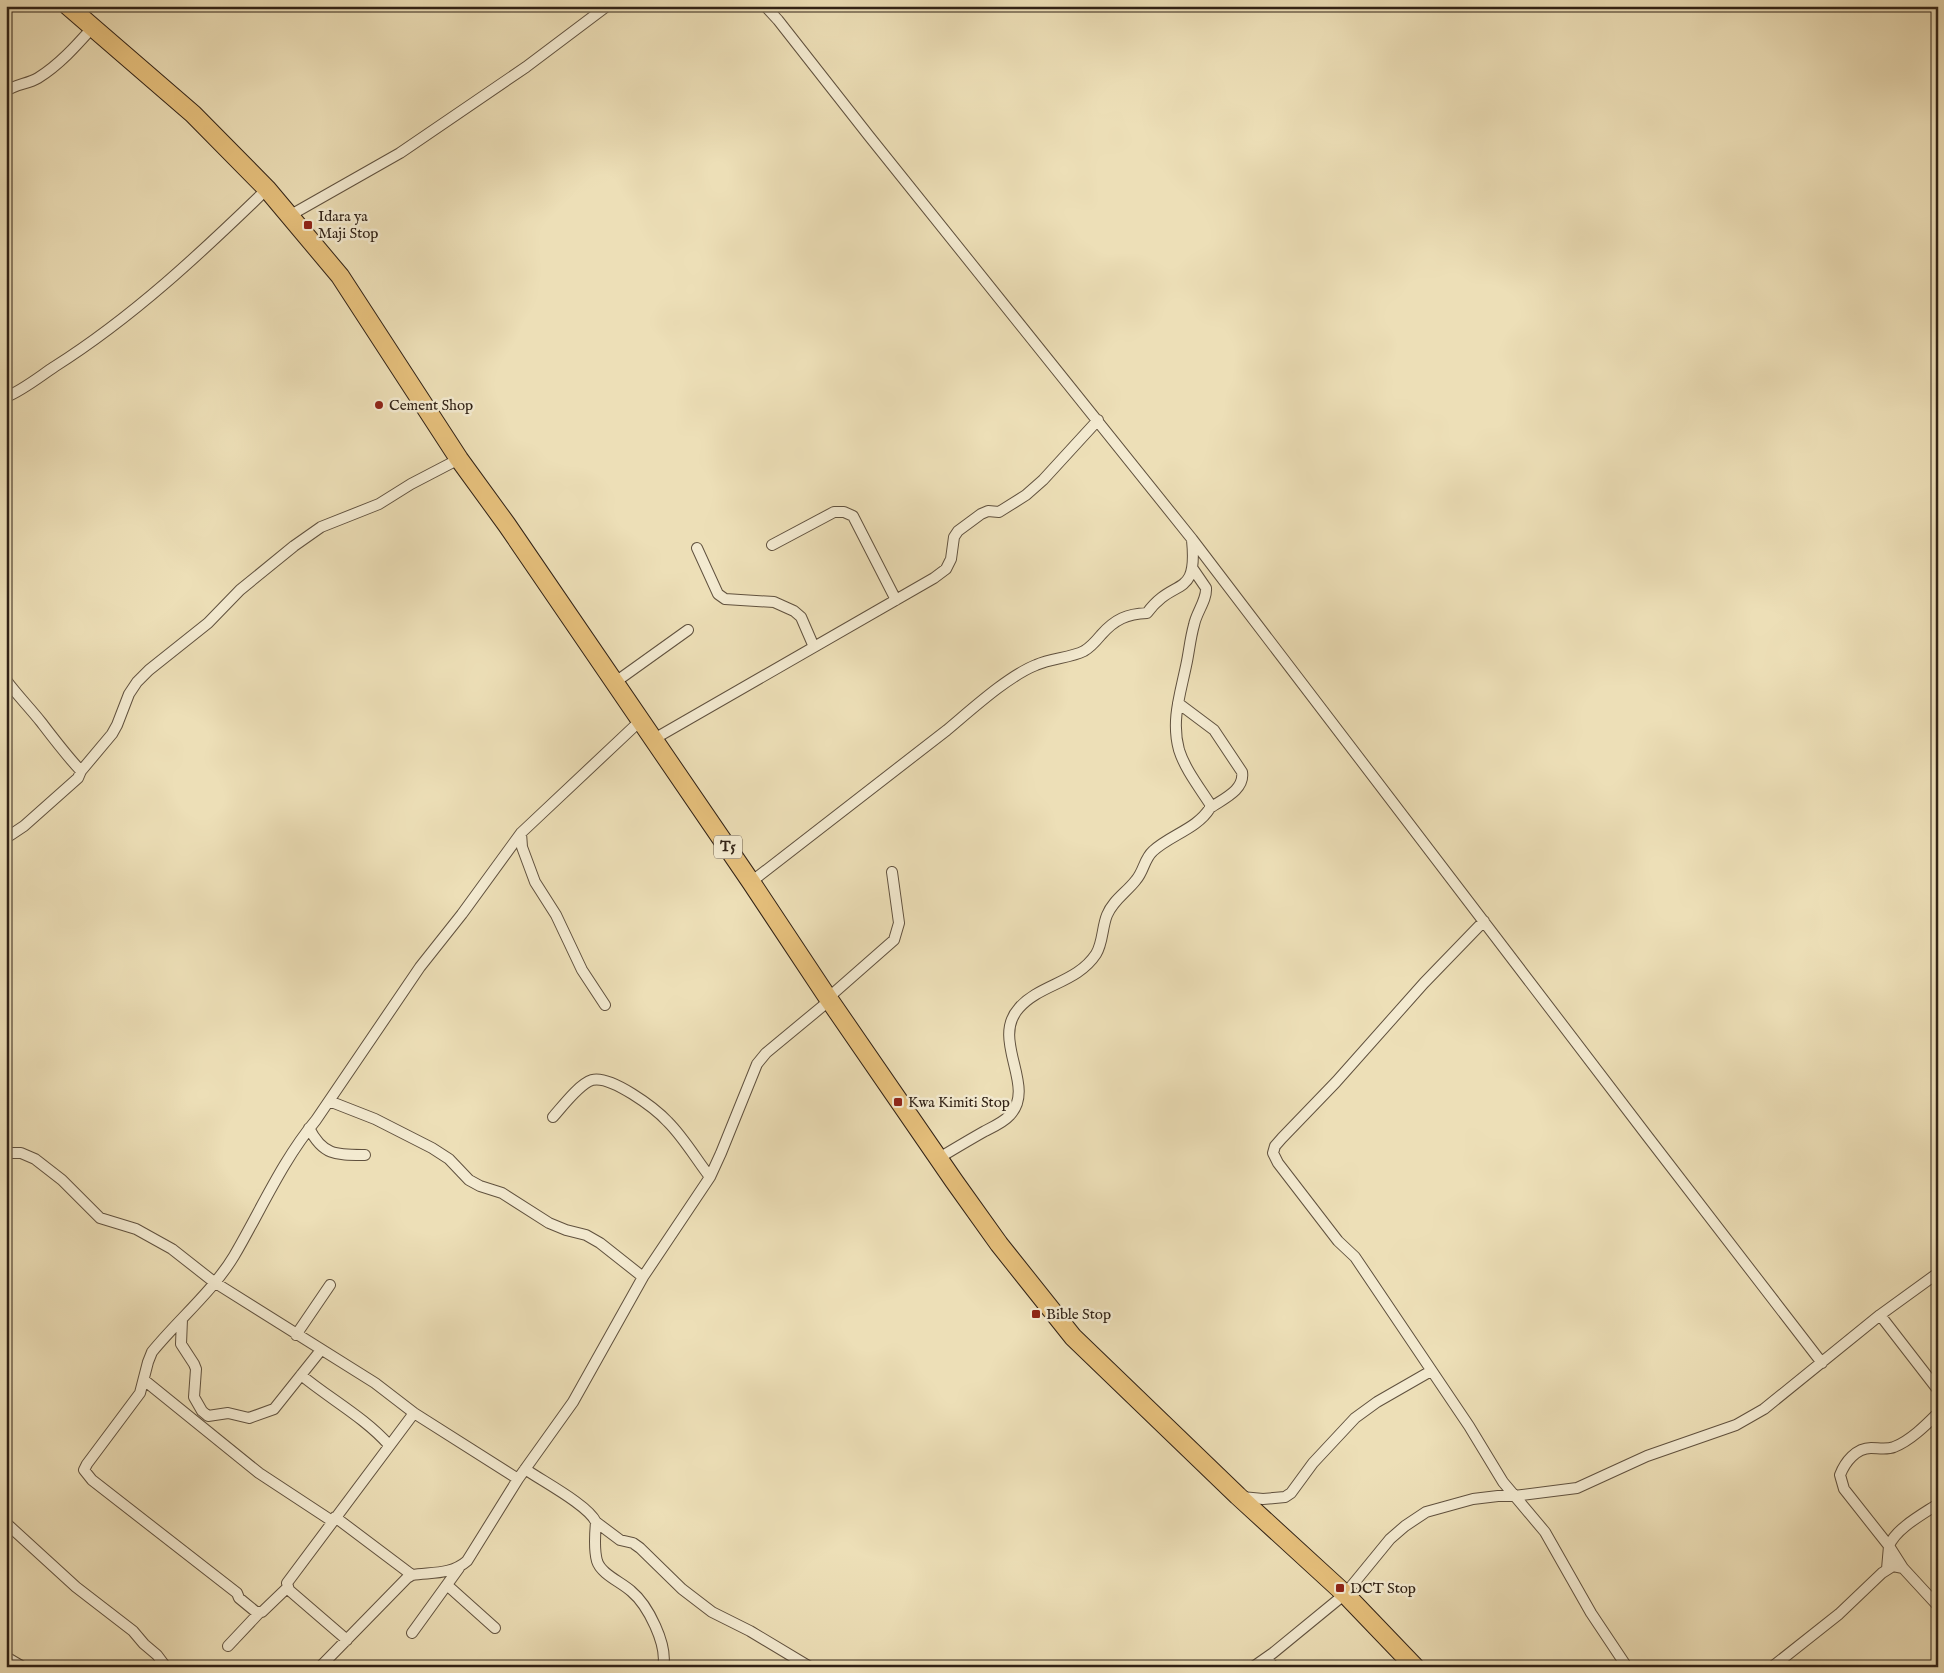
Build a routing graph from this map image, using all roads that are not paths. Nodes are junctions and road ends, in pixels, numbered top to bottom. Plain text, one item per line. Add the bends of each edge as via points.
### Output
1 (68, 6) edge
2 (607, 6) edge
3 (765, 6) edge
4 (92, 28) junction
5 (6, 91) edge
6 (267, 190) junction
7 (289, 216) junction
8 (8, 395) edge
9 (1098, 420) junction
10 (459, 459) junction
11 (1192, 539) junction
12 (772, 545) dead end
13 (697, 548) dead end
14 (1193, 569) junction
15 (896, 600) junction
16 (688, 630) dead end
17 (814, 647) junction
18 (6, 680) edge
19 (614, 683) junction
20 (1178, 703) junction
21 (640, 721) junction
22 (654, 739) junction
23 (81, 771) junction
24 (1210, 808) junction
25 (521, 833) junction
26 (6, 838) edge
27 (892, 872) dead end
28 (752, 882) junction
29 (1484, 921) junction
30 (829, 999) junction
31 (605, 1005) dead end
32 (330, 1101) junction
33 (553, 1117) dead end
34 (309, 1128) junction
35 (6, 1153) edge
36 (365, 1155) dead end
37 (939, 1158) junction
38 (710, 1177) junction
39 (1938, 1273) edge
40 (643, 1277) junction
41 (214, 1282) junction
42 (330, 1285) dead end
43 (1880, 1315) junction
44 (182, 1319) junction
45 (296, 1335) junction
46 (322, 1350) junction
47 (1822, 1363) junction
48 (1431, 1371) junction
49 (301, 1375) junction
50 (144, 1380) junction
51 (1938, 1390) edge
52 (414, 1413) junction
53 (1938, 1413) edge
54 (390, 1445) junction
55 (525, 1469) junction
56 (518, 1479) junction
57 (1238, 1496) junction
58 (1514, 1496) junction
59 (1938, 1504) edge
60 (334, 1519) junction
61 (596, 1522) junction
62 (6, 1523) edge
63 (1889, 1546) junction
64 (459, 1568) junction
65 (1903, 1568) junction
66 (1887, 1569) junction
67 (412, 1575) junction
68 (447, 1585) junction
69 (288, 1587) junction
70 (1345, 1594) junction
71 (1938, 1606) edge
72 (259, 1613) junction
73 (495, 1628) dead end
74 (412, 1633) dead end
75 (347, 1640) junction
76 (228, 1646) dead end
77 (6, 1657) edge
78 (1266, 1658) junction
79 (23, 1667) edge
80 (166, 1667) edge
81 (320, 1667) edge
82 (663, 1667) edge
83 (810, 1667) edge
84 (1253, 1667) edge
85 (1274, 1667) edge
86 (1415, 1667) edge
87 (1627, 1667) edge
88 (1772, 1667) edge

1 - 4 highway, T5
2 - 7 street via 526,67 400,153
3 - 9 street
4 - 5 street via 62,60 37,79
4 - 6 highway, T5 via 193,114
6 - 7 highway, T5
6 - 8 street via 125,317
7 - 10 highway, T5 via 340,276
9 - 11 street
9 - 15 street via 1026,495 999,512 981,514 958,531 946,568
10 - 19 highway, T5
10 - 23 street via 384,502 336,520 307,536 240,590 208,623 137,682 118,725
11 - 14 street
11 - 29 street
12 - 15 street via 834,512 844,512 853,516
13 - 17 street via 718,594 725,599 774,602 794,611 801,617
14 - 20 street via 1206,592 1194,622
14 - 28 street via 1187,582 1162,597 1147,613 1122,617 1086,650 1037,664 996,691
15 - 17 street
16 - 19 street
17 - 22 street
18 - 23 street
19 - 21 highway, T5
20 - 24 street via 1176,732 1179,750
20 - 24 street via 1214,730 1242,772 1243,780 1235,791
21 - 22 highway, T5
21 - 25 street
22 - 28 highway, T5
23 - 26 street via 62,793
24 - 37 street via 1197,822 1152,851 1136,880 1108,914 1096,954 1085,966 1070,978 1034,995 1018,1008 1008,1028 1008,1041 1019,1098 1009,1116
25 - 31 street via 522,848 534,882 556,915 582,970
25 - 32 street via 420,967
27 - 30 street via 898,923 894,940
28 - 30 highway, T5
29 - 47 street
29 - 48 street via 1399,1009 1282,1138 1273,1153 1327,1228 1354,1257
30 - 37 highway, T5
30 - 38 street via 757,1064
32 - 34 street
32 - 40 street via 376,1119 432,1148 449,1159 469,1180 502,1193 549,1222 600,1243
33 - 38 street via 588,1082 610,1082 648,1105 668,1122
34 - 36 street via 322,1147 331,1153
34 - 41 street via 289,1155 234,1257
35 - 41 street via 21,1153 35,1160 62,1180 100,1218 136,1230 172,1249
37 - 57 highway, T5 via 998,1244 1073,1337
38 - 40 street
39 - 43 street
40 - 55 street via 573,1402
41 - 44 street
41 - 45 street
42 - 45 street
43 - 47 street
43 - 51 street
44 - 49 street via 181,1344 196,1369 194,1397 208,1416 228,1413 250,1418 269,1412
44 - 50 street via 152,1352
45 - 46 street
46 - 49 street
46 - 52 street via 375,1383
47 - 58 street via 1764,1409 1736,1425 1648,1456 1577,1488
48 - 57 street via 1355,1418 1285,1497
48 - 58 street
49 - 54 street via 369,1425
50 - 60 street via 259,1473
50 - 72 street via 140,1393 87,1464 86,1475
52 - 54 street
52 - 56 street
53 - 63 street via 1894,1448 1858,1451 1840,1475 1844,1489
54 - 60 street
55 - 56 street
55 - 61 street via 585,1509
56 - 64 street via 474,1552
57 - 70 highway, T5
58 - 70 street via 1473,1498 1426,1512 1390,1539
58 - 87 street via 1545,1532
59 - 63 street via 1900,1531
60 - 67 street
60 - 69 street via 289,1579
61 - 82 street via 600,1568 640,1601 661,1638
61 - 83 street via 620,1540 640,1548 682,1589 712,1612 750,1630
62 - 80 street via 76,1587 133,1632
63 - 65 street
63 - 66 street
64 - 67 street
64 - 68 street
65 - 66 street via 1893,1566
65 - 71 street
66 - 88 street via 1839,1614
67 - 75 street
68 - 73 street
68 - 74 street
69 - 72 street
69 - 75 street
70 - 78 street
70 - 86 highway, T5
72 - 76 street
75 - 81 street
77 - 79 street
78 - 84 street
78 - 85 street

